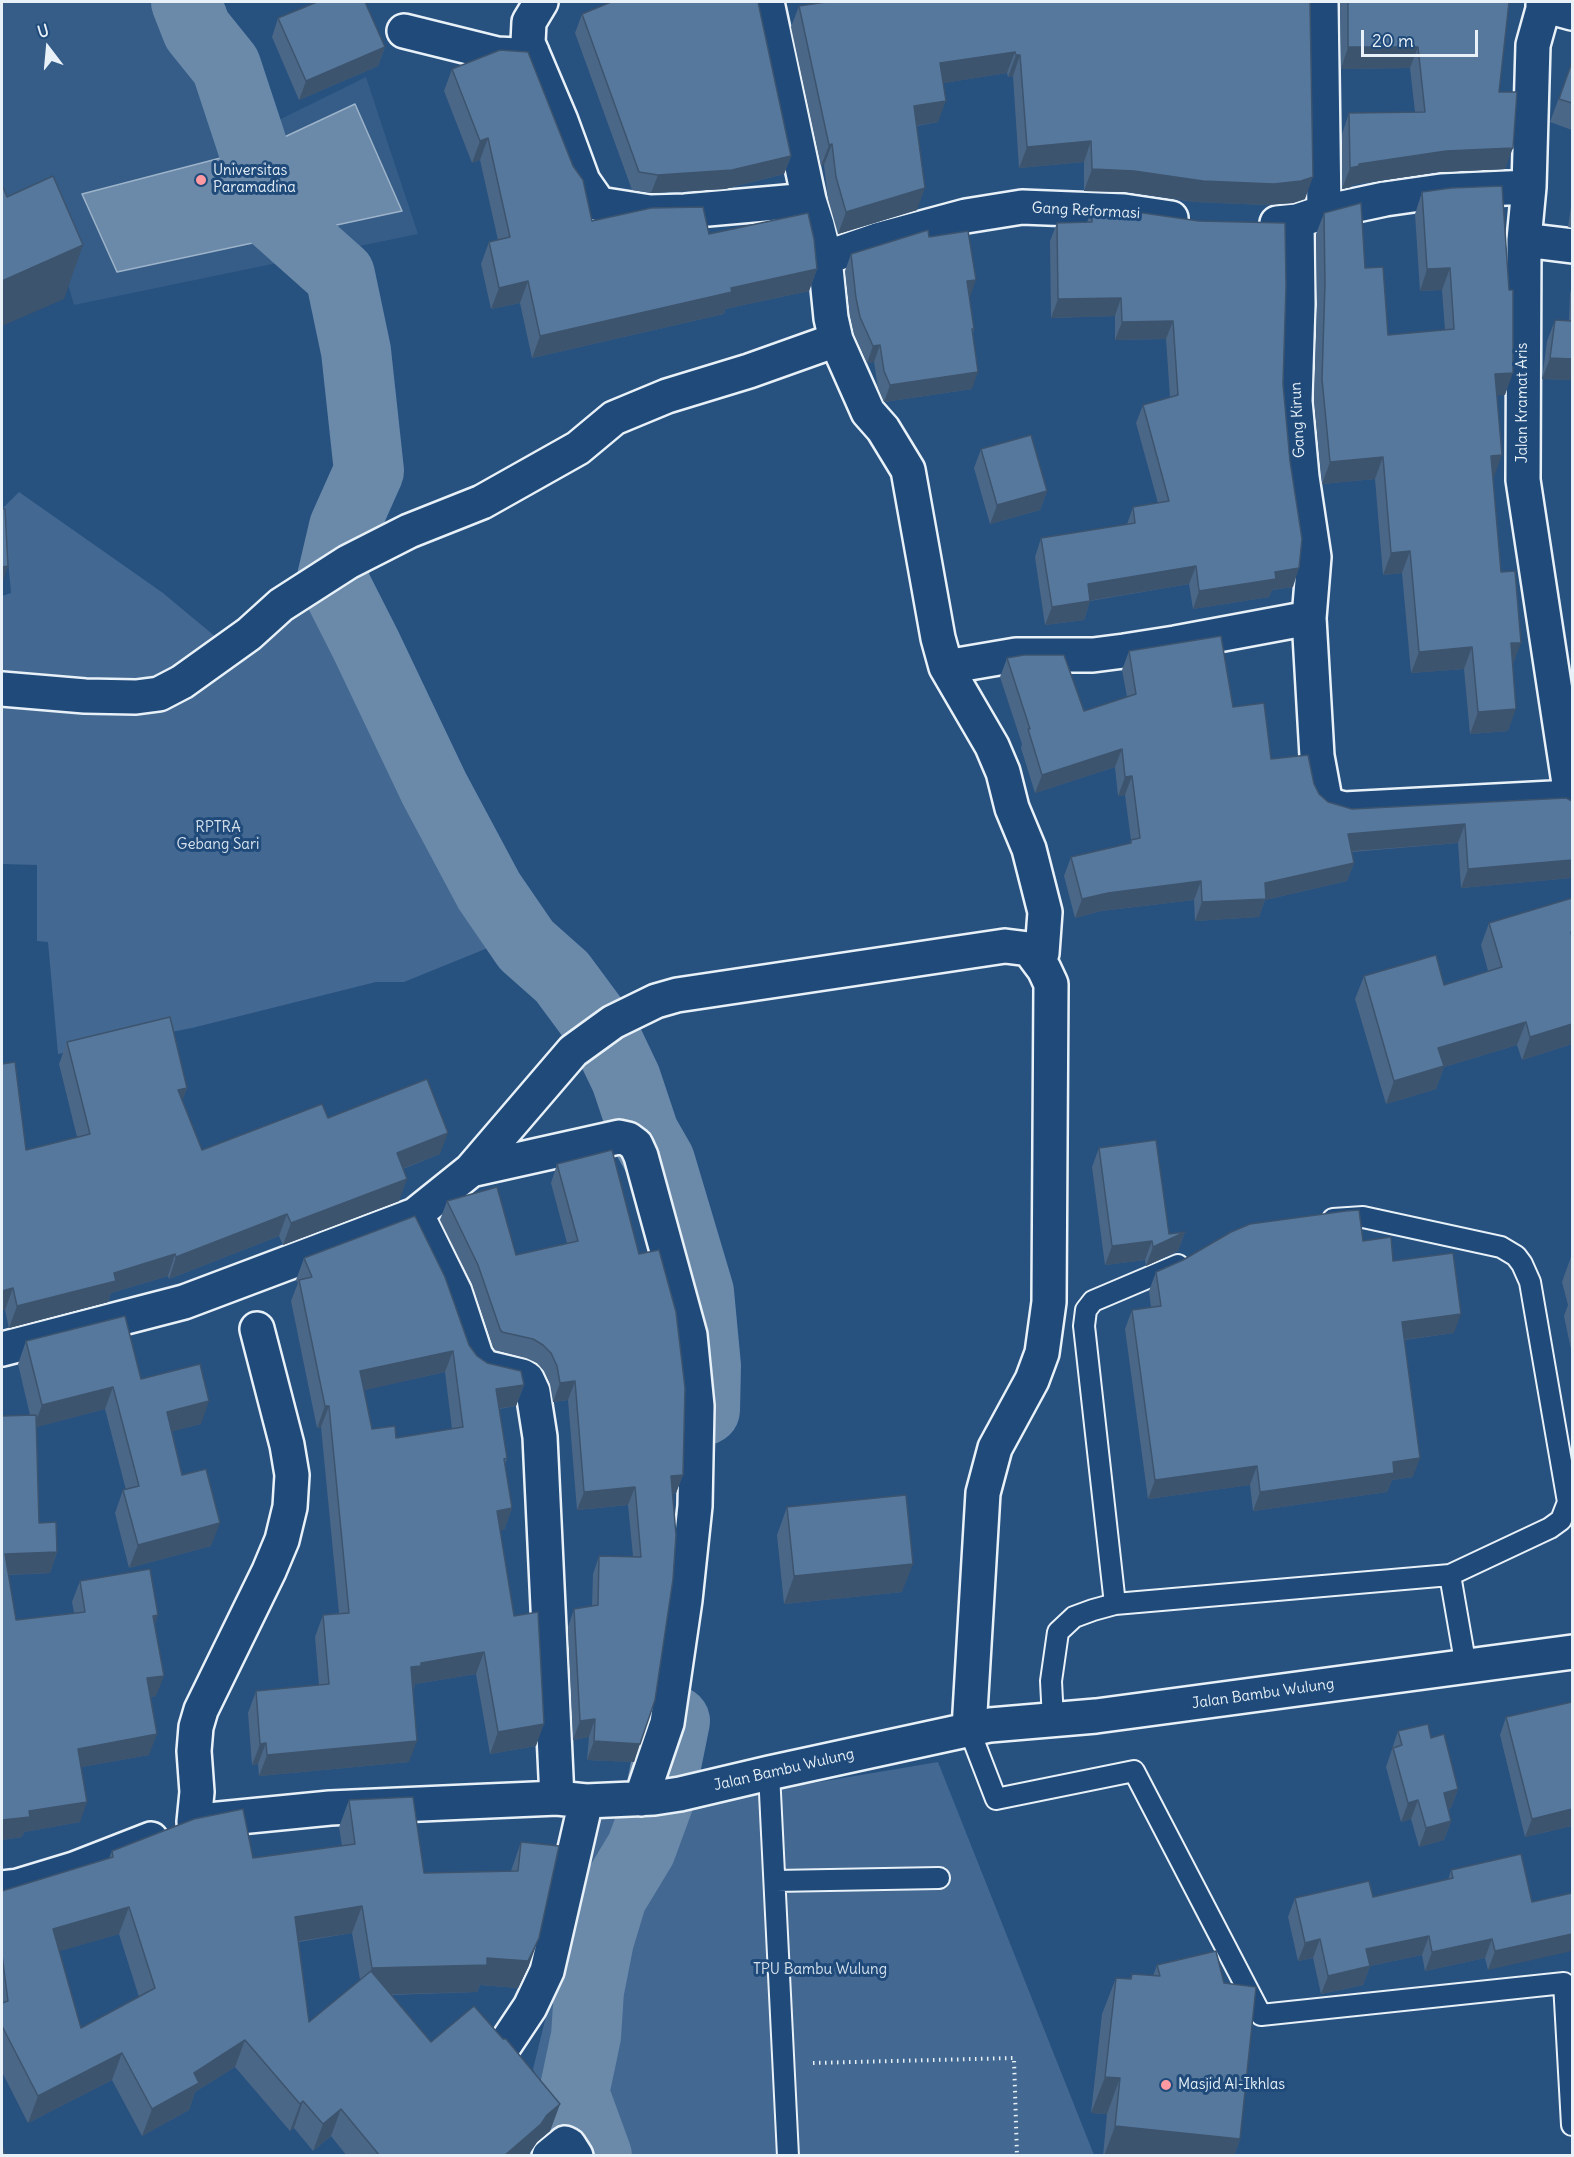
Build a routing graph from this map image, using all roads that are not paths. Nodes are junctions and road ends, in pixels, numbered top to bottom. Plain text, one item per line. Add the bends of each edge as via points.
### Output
1 (541, 2) edge
2 (767, 2) edge
3 (1321, 2) edge
4 (1554, 7) edge
5 (404, 31) dead end
6 (532, 52) junction
7 (1529, 187) junction
8 (809, 200) junction
9 (1310, 216) junction
10 (1203, 222) edge
11 (1246, 224) edge
12 (1524, 240) junction
13 (1572, 246) edge
14 (825, 258) junction
15 (836, 340) junction
16 (1309, 618) junction
17 (946, 667) junction
18 (2, 689) edge
19 (1572, 800) edge
20 (1039, 962) junction
21 (471, 1170) junction
22 (415, 1215) junction
23 (1316, 1221) edge
24 (1198, 1253) edge
25 (257, 1329) dead end
26 (2, 1349) edge
27 (1450, 1575) junction
28 (1115, 1604) junction
29 (1572, 1652) edge
30 (1466, 1667) junction
31 (1053, 1720) junction
32 (969, 1729) junction
33 (769, 1773) junction
34 (571, 1799) junction
35 (648, 1799) junction
36 (194, 1822) junction
37 (939, 1878) dead end
38 (775, 1881) junction
39 (2, 1888) edge
40 (502, 2049) edge
41 (1572, 2125) edge
42 (549, 2156) edge
43 (576, 2156) edge
44 (788, 2156) edge

1 - 6 street via 529,22
2 - 8 street
3 - 9 street, Gang Kirun
4 - 7 street, Jalan Kramat Aris via 1533,45
5 - 6 street via 497,54
6 - 8 street via 583,181 599,204 651,212
7 - 9 street via 1441,191
7 - 12 street, Jalan Kramat Aris
8 - 14 street
9 - 11 street
9 - 16 street, Gang Kirun via 1298,304 1295,401 1314,557
10 - 14 street, Gang Reformasi via 1124,211 1022,207 955,219
12 - 13 street
12 - 19 street, Jalan Kramat Aris via 1523,480
14 - 15 street
15 - 17 street via 868,412 884,429 908,470
15 - 18 street via 667,396 614,418 578,448 482,501 348,562 280,605 218,657 159,694 85,696
16 - 17 street via 1093,655 1016,655
16 - 19 street, Gang Kirun via 1317,756 1325,799 1333,806 1344,809
17 - 20 street via 992,746 1029,849 1045,912
20 - 21 street via 1029,949 1005,946 656,1001 613,1022 573,1051
20 - 32 street via 1051,984 1049,1302 1042,1353 1032,1380 995,1448 983,1493
21 - 22 street
21 - 35 street via 619,1137 636,1145 641,1156 690,1335 697,1406 695,1506 685,1600 667,1723
22 - 26 street via 184,1302
22 - 34 street via 455,1292 476,1356 484,1367 527,1379 532,1392 540,1437
23 - 27 lane via 1363,1217 1500,1247 1516,1256 1530,1282 1568,1502 1566,1510 1550,1528
24 - 28 lane via 1093,1301 1086,1310 1084,1326
25 - 36 street via 287,1445 292,1475 290,1507 270,1571 201,1710 194,1751
27 - 28 lane
27 - 30 lane
28 - 31 lane via 1074,1617 1058,1632 1051,1681
29 - 30 street, Jalan Bambu Wulung
30 - 31 street, Jalan Bambu Wulung
31 - 32 street, Jalan Bambu Wulung
32 - 33 street, Jalan Bambu Wulung
32 - 41 lane via 996,1799 1134,1771 1261,2015 1564,1983
33 - 35 street, Jalan Bambu Wulung
33 - 38 lane
34 - 35 street, Jalan Bambu Wulung
34 - 36 street, Jalan Bambu Wulung via 330,1808
34 - 40 street via 547,1971 530,2007
36 - 39 street, Jalan Bambu Wulung via 74,1869
37 - 38 lane
38 - 44 lane
42 - 43 street via 565,2143

